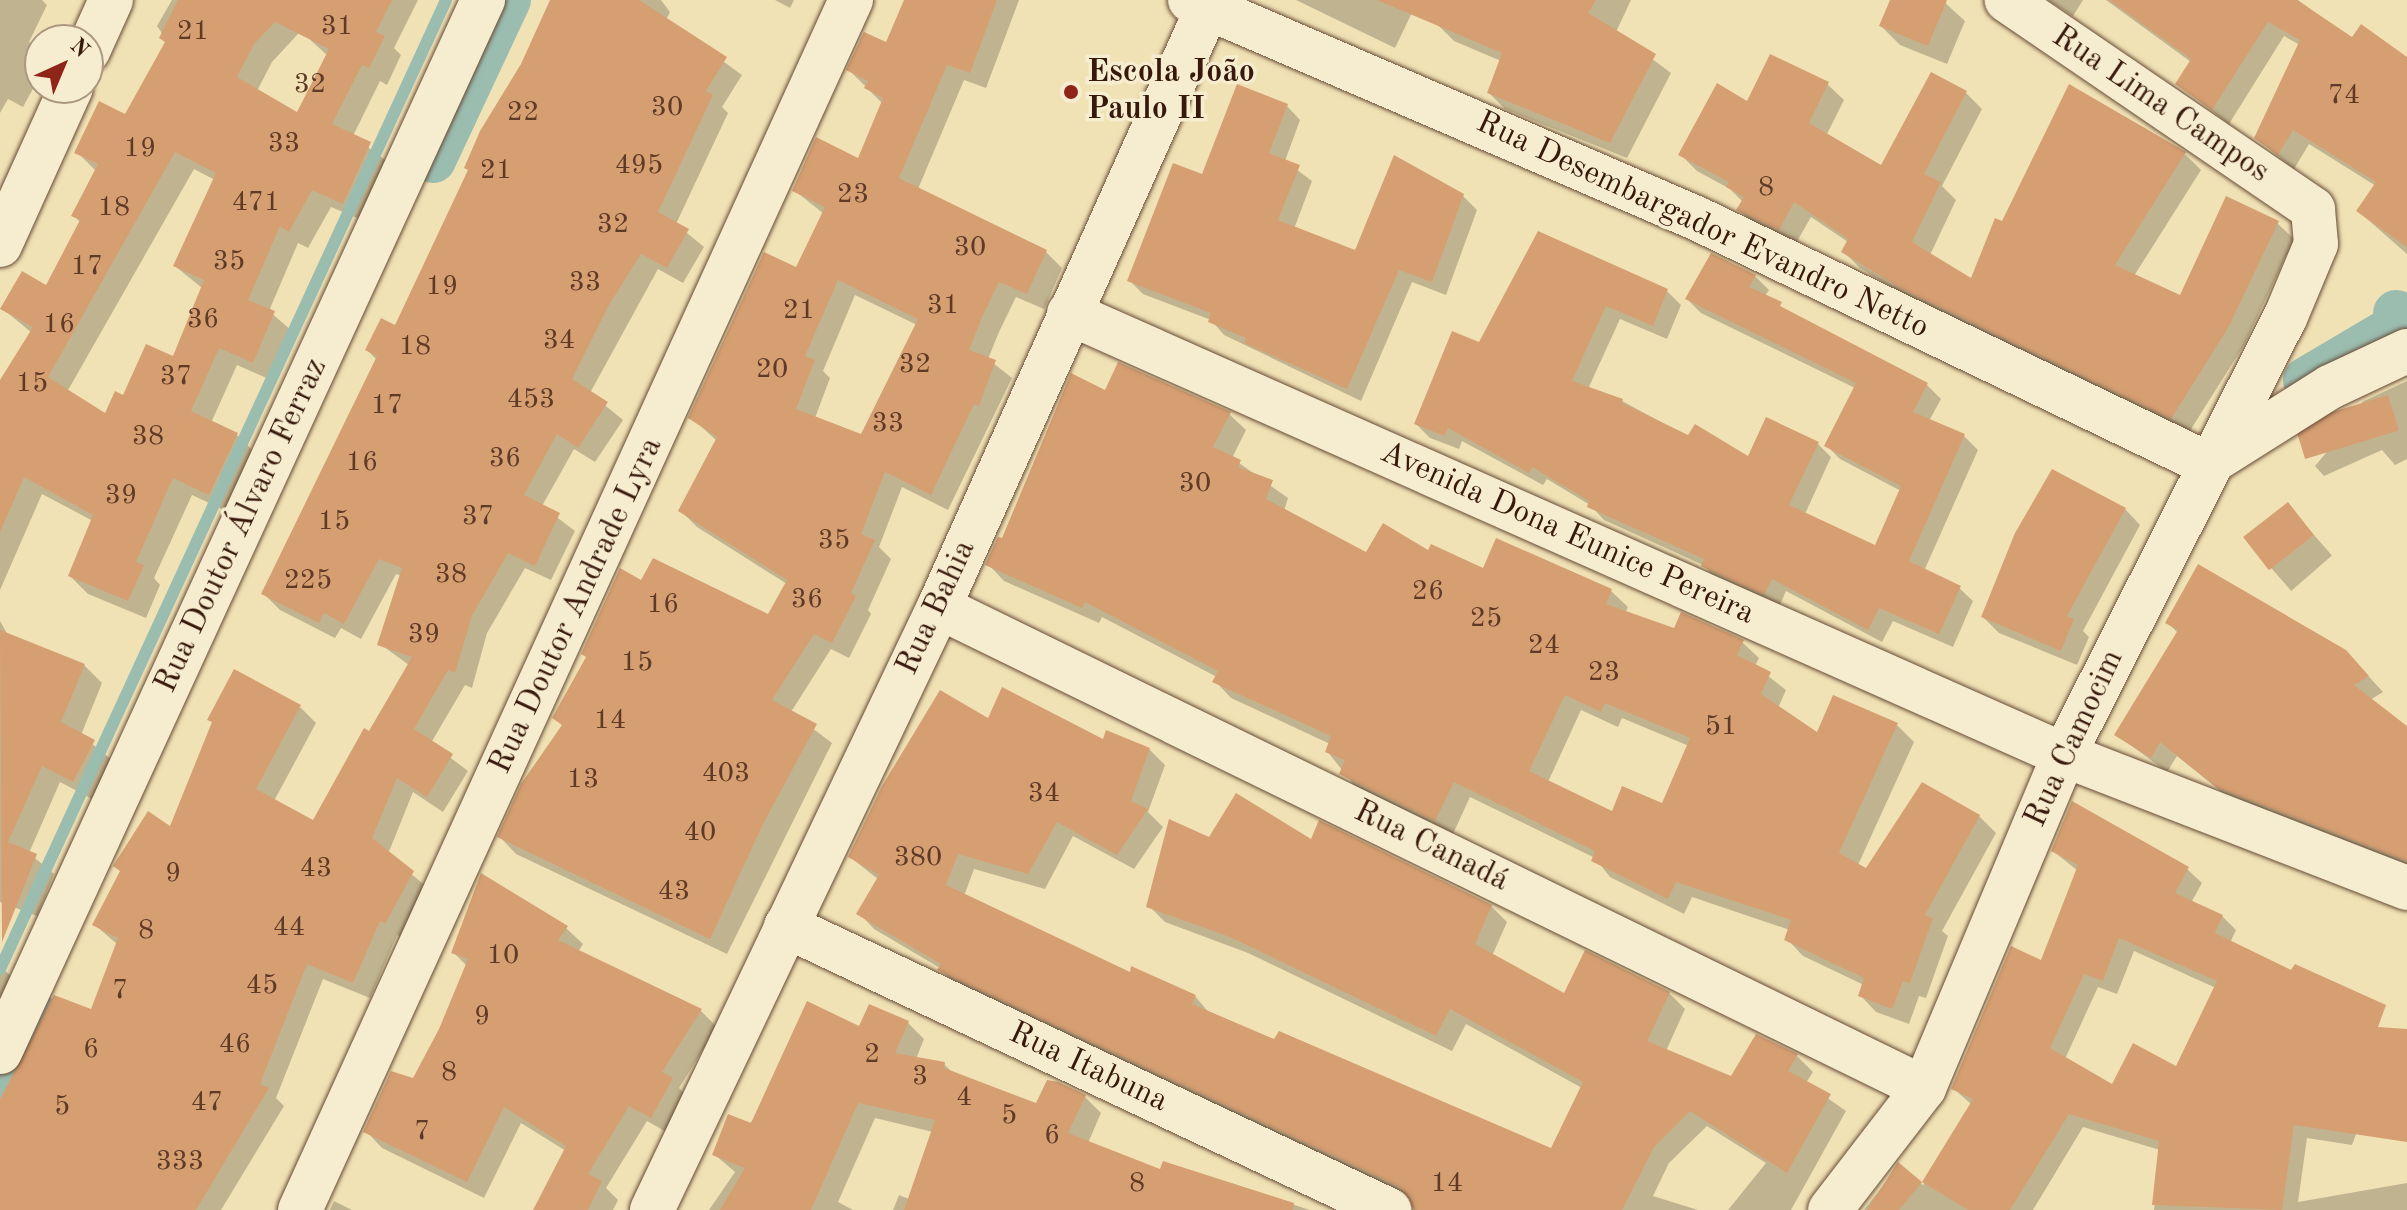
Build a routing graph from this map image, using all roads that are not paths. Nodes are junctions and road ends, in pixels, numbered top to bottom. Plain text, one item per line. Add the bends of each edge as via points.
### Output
1 (111, 0) edge
2 (483, 0) edge
3 (851, 0) edge
4 (2007, 0) edge
5 (1203, 2) edge
6 (100, 24) edge
7 (64, 104) edge
8 (2313, 209) joint
9 (0, 245) edge
10 (1069, 313) junction
11 (2407, 351) edge
12 (2208, 464) junction
13 (939, 607) junction
14 (2064, 755) junction
15 (2407, 888) edge
16 (786, 926) junction
17 (0, 1052) edge
18 (1924, 1088) junction
19 (300, 1210) edge
20 (652, 1210) edge
21 (1389, 1210) edge
22 (1830, 1210) edge

1 - 6 street
2 - 17 street, Rua Doutor Álvaro Ferraz
3 - 19 street, Rua Doutor Andrade Lyra
4 - 8 street, Rua Lima Campos
5 - 10 street, Rua Bahia
5 - 12 street, Rua Desembargador Evandro Netto via 1696,218
7 - 9 street
8 - 12 street, Rua Camocim via 2316,244 2309,266
10 - 13 street, Rua Bahia
10 - 14 street, Avenida Dona Eunice Pereira
11 - 12 street via 2330,387
12 - 14 street, Rua Camocim
13 - 16 street, Rua Bahia
13 - 18 street, Rua Canadá
14 - 15 street, Avenida Dona Eunice Pereira
14 - 18 street, Rua Camocim
16 - 20 street, Rua Bahia
16 - 21 street, Rua Itabuna
18 - 22 street, Rua Camocim

